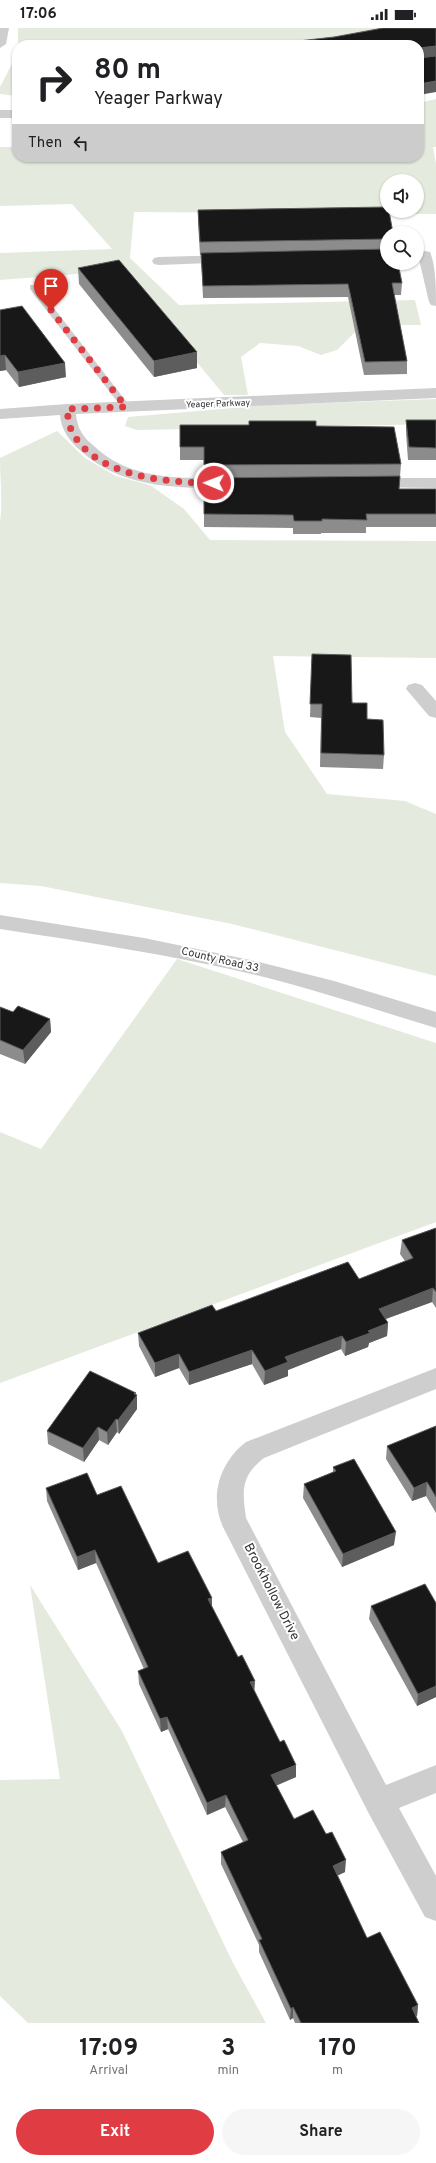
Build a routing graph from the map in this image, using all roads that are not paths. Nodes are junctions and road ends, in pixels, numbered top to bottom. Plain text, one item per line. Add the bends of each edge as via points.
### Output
1 (3, 28) edge
2 (0, 44) edge
3 (0, 114) edge
4 (12, 114) edge
5 (426, 255) edge
6 (246, 259) edge
7 (160, 261) dead end
8 (33, 287) dead end
9 (436, 302) edge
10 (436, 393) edge
11 (126, 407) junction
12 (67, 409) junction
13 (0, 414) edge
14 (253, 483) edge
15 (357, 483) edge
16 (436, 483) edge
17 (415, 689) dead end
18 (436, 712) edge
19 (0, 922) edge
20 (436, 1020) edge
21 (436, 1378) edge
22 (436, 1779) edge
23 (379, 1802) junction
24 (436, 1906) edge

1 - 2 street
3 - 4 street
5 - 9 street
6 - 7 street
8 - 11 lane
10 - 11 street, Yeager Parkway
11 - 12 street, Yeager Parkway
12 - 13 street, Yeager Parkway
12 - 14 street via 74,435 89,452 120,469 149,478 175,482
15 - 16 street
17 - 18 street
19 - 20 street, County Road 33 via 170,949 231,962 352,993
21 - 23 street, Brookhollow Drive via 255,1450 243,1458 235,1469 231,1484 233,1519
22 - 23 street
23 - 24 street, Brookhollow Drive

